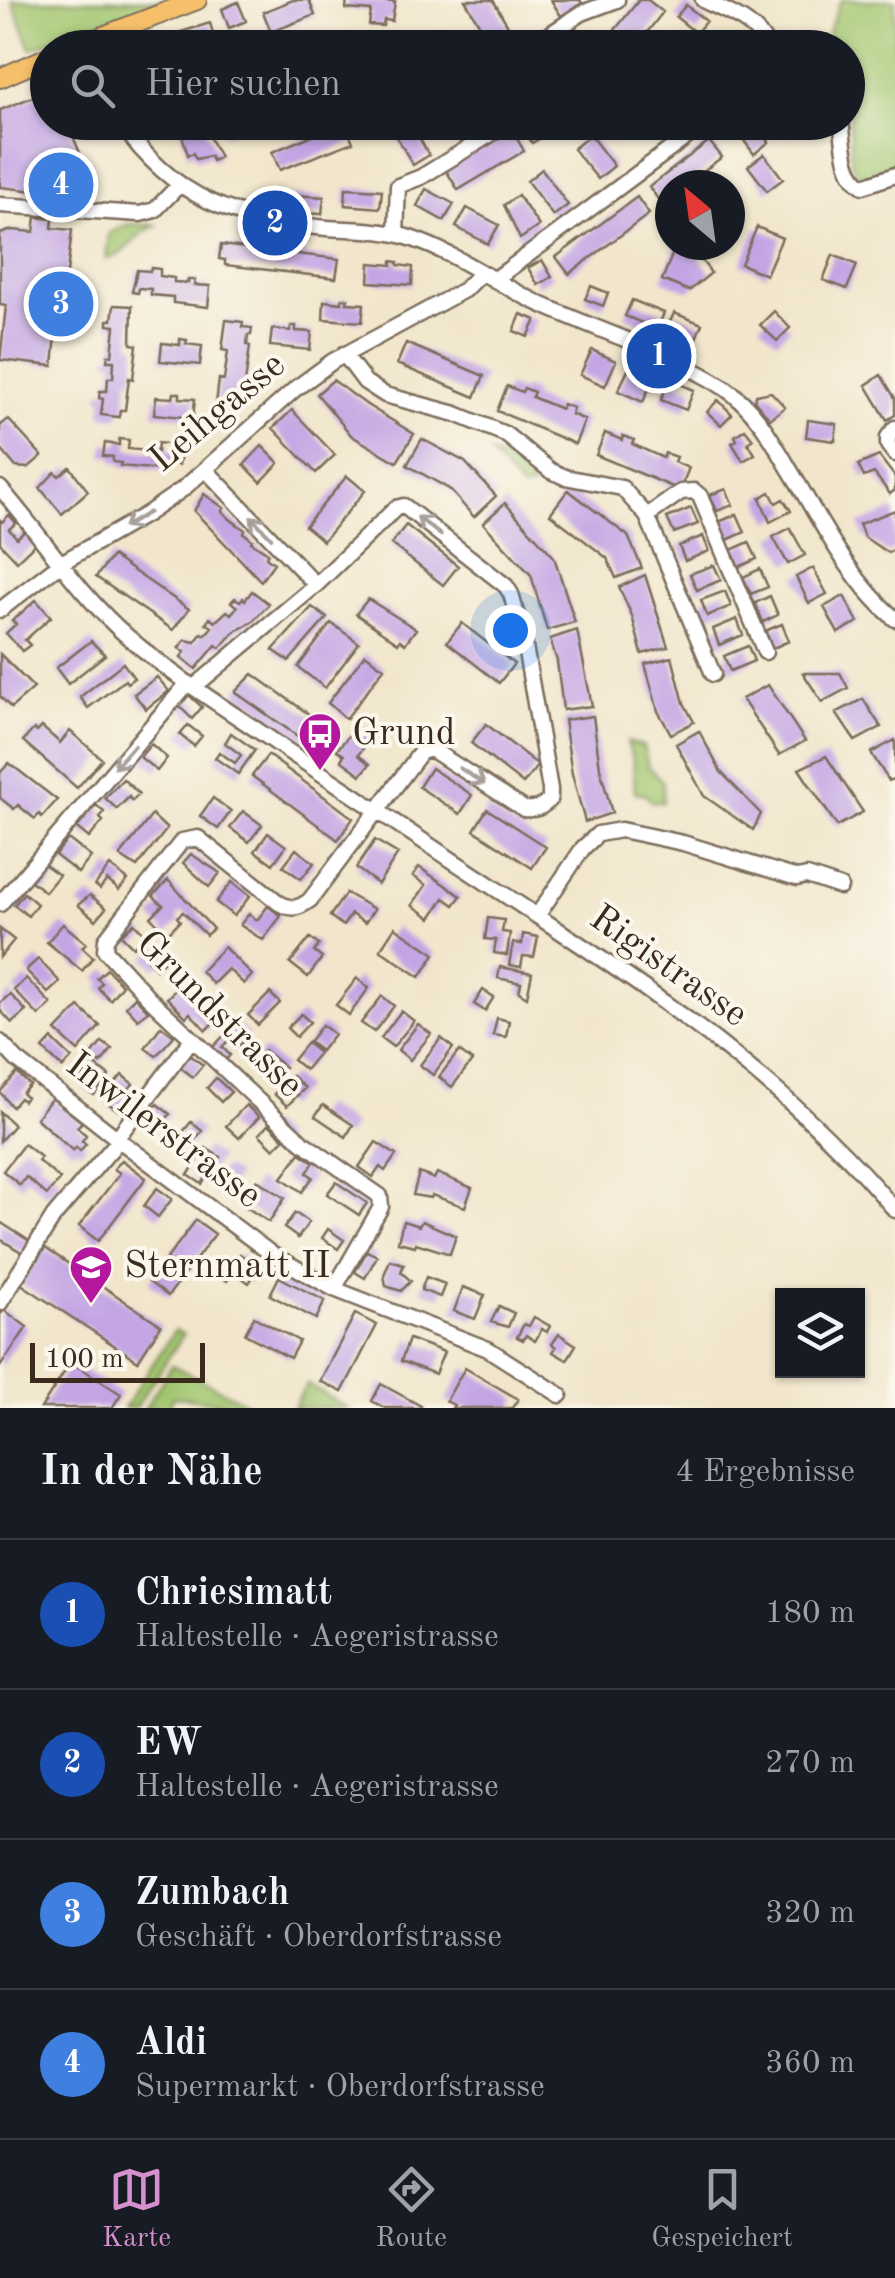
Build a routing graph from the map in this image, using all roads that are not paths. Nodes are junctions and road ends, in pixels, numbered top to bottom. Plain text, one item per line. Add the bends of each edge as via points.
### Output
1 (197, 0) edge
2 (617, 0) edge
3 (704, 0) edge
4 (121, 30) edge
5 (557, 30) edge
6 (756, 30) edge
7 (30, 65) edge
8 (0, 78) edge
9 (132, 140) edge
10 (481, 140) edge
11 (681, 140) edge
12 (844, 140) edge
13 (895, 175) edge
14 (180, 184) junction
15 (0, 205) edge
16 (396, 234) junction
17 (488, 276) junction
18 (344, 354) junction
19 (895, 428) edge
20 (895, 454) edge
21 (205, 469) junction
22 (0, 488) edge
23 (647, 516) junction
24 (62, 563) junction
25 (316, 585) junction
26 (0, 610) edge
27 (895, 618) edge
28 (766, 652) dead end
29 (712, 674) dead end
30 (191, 685) junction
31 (376, 810) junction
32 (840, 887) dead end
33 (0, 904) edge
34 (537, 916) junction
35 (192, 1039) junction
36 (0, 1042) edge
37 (118, 1139) junction
38 (895, 1210) edge
39 (334, 1289) junction
40 (0, 1303) edge
41 (560, 1395) dead end

1 - 4 main road
2 - 5 street
3 - 6 street
7 - 8 main road
9 - 14 street
10 - 16 street via 398,186
11 - 17 street, Leihgasse
12 - 13 street via 848,167 863,186
14 - 15 street via 154,210 140,214
14 - 16 street via 232,213 260,220
16 - 17 street
17 - 18 street, Leihgasse
17 - 27 street via 735,396 770,437 840,552
18 - 21 street, Leihgasse
18 - 23 street via 385,395 505,434 573,480 622,488
19 - 20 street via 888,437
21 -> 24 street, Leihgasse via 147,514
25 -> 21 street
22 - 24 street, Rigistrasse
23 - 28 street via 681,492 700,496
23 - 29 street
24 - 26 street, Leihgasse
24 - 30 street, Rigistrasse via 103,614
25 - 30 street
31 -> 25 street via 421,752 431,749 524,809 550,799 524,641 506,586 404,506
30 - 31 street, Rigistrasse
30 -> 33 street
31 - 34 street, Rigistrasse
31 - 35 street, Grundstrasse via 298,908 279,902 198,838 182,841 106,938 105,950
32 - 34 street via 683,843 608,830 590,839
34 - 38 street, Rigistrasse via 772,1084
35 - 37 street
35 - 39 street, Grundstrasse via 302,1142 380,1196 381,1208
36 - 37 street, Inwilerstrasse
37 - 39 street, Inwilerstrasse via 272,1255
37 - 40 street via 54,1216
39 - 41 street, Inwilerstrasse via 488,1349

